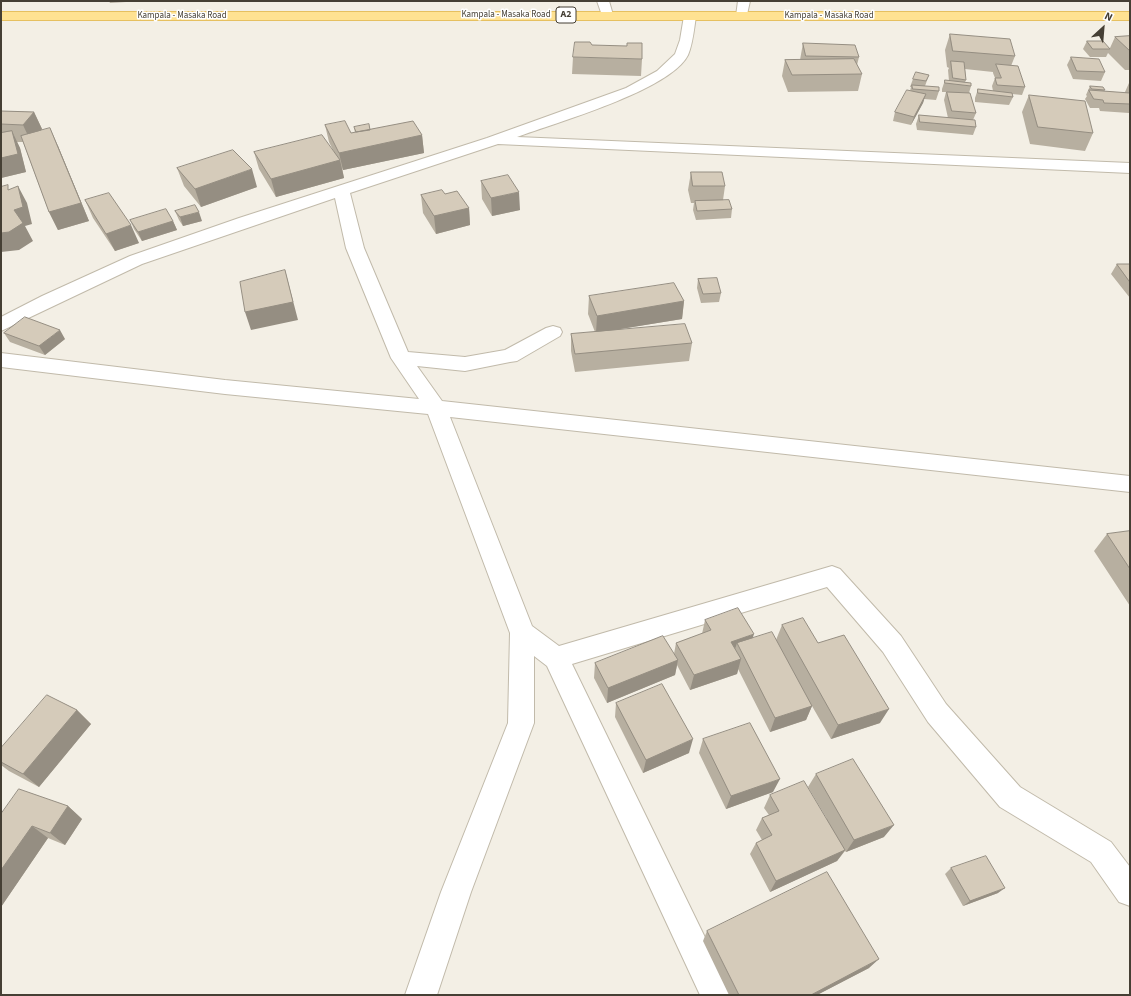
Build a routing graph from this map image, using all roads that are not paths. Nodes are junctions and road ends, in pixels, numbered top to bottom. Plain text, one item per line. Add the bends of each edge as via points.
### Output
1 (603, 1) edge
2 (744, 1) edge
3 (607, 15) junction
4 (1, 16) edge
5 (690, 16) junction
6 (742, 16) junction
7 (1130, 16) edge
8 (492, 140) junction
9 (1130, 168) edge
10 (342, 191) junction
11 (1, 325) edge
12 (553, 332) dead end
13 (401, 358) junction
14 (1, 360) edge
15 (436, 408) junction
16 (1130, 484) edge
17 (522, 633) junction
18 (556, 658) junction
19 (1130, 891) edge
20 (421, 995) edge
21 (717, 995) edge

1 - 3 street
2 - 6 street
3 - 4 main road, Kampala - Masaka Road / A2
3 - 5 main road, Kampala - Masaka Road / A2
5 - 6 main road, Kampala - Masaka Road / A2
5 - 8 street via 681,55 662,74 631,91
6 - 7 main road, Kampala - Masaka Road / A2
8 - 9 street
8 - 10 street
10 - 11 street via 136,260 48,300
10 - 13 street via 355,248
12 - 13 street via 510,356 465,364
13 - 15 street
14 - 15 street via 225,387
15 - 16 street
15 - 17 street
17 - 18 street
17 - 20 street via 521,723 456,892
18 - 19 street via 832,576 892,644 937,713 1010,797 1101,852
18 - 21 street

